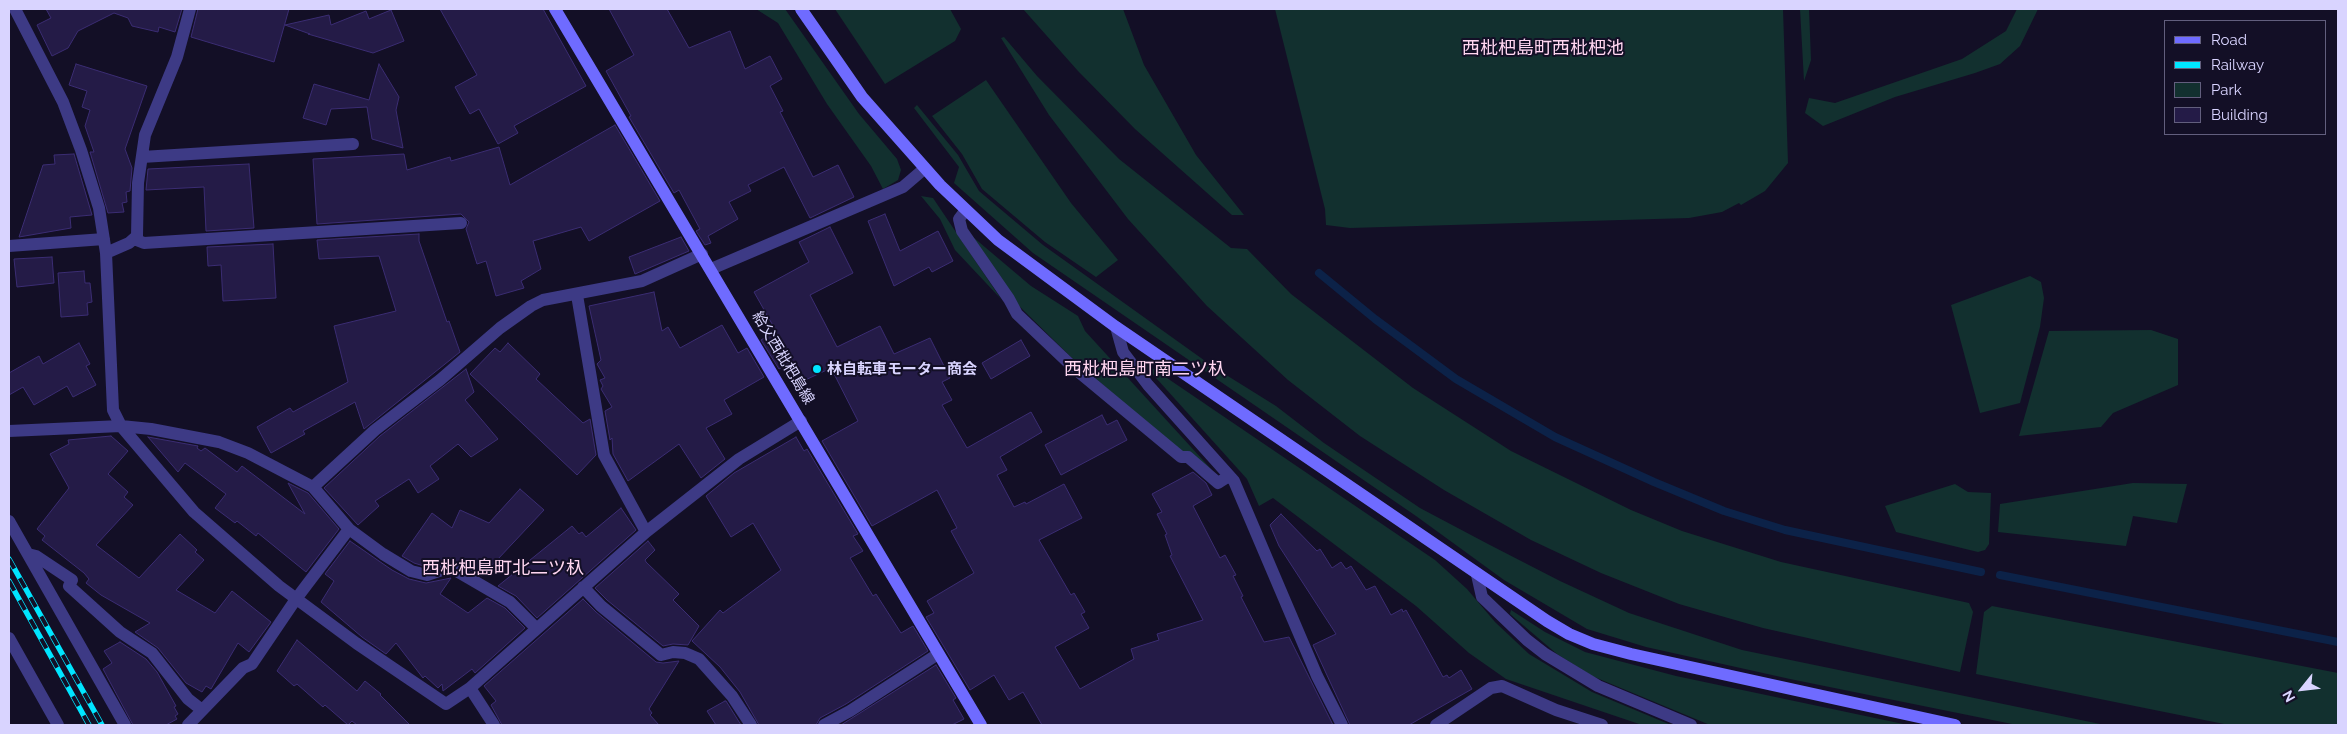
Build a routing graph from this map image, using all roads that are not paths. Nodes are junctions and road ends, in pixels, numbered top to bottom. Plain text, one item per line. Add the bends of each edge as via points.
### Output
1 (14, 9) edge
2 (190, 9) edge
3 (555, 9) edge
4 (802, 9) edge
5 (353, 144) dead end
6 (142, 157) junction
7 (924, 169) junction
8 (965, 211) junction
9 (461, 223) dead end
10 (104, 239) junction
11 (134, 239) junction
12 (9, 246) edge
13 (106, 253) junction
14 (702, 254) junction
15 (711, 269) junction
16 (577, 295) junction
17 (1116, 327) junction
18 (801, 421) junction
19 (121, 426) junction
20 (9, 432) edge
21 (1229, 476) junction
22 (313, 487) junction
23 (9, 521) edge
24 (349, 528) junction
25 (646, 532) junction
26 (28, 554) junction
27 (1477, 575) junction
28 (583, 587) junction
29 (296, 599) junction
30 (536, 628) junction
31 (9, 638) edge
32 (938, 654) junction
33 (470, 688) junction
34 (202, 710) junction
35 (58, 725) edge
36 (125, 725) edge
37 (188, 725) edge
38 (494, 725) edge
39 (751, 725) edge
40 (824, 725) edge
41 (981, 725) edge
42 (1342, 725) edge
43 (1436, 725) edge
44 (1602, 725) edge
45 (1691, 725) edge
46 (1956, 725) edge

1 - 10 street via 63,102 99,208
2 - 6 street via 177,56 145,135
3 - 14 street, 給父西枇杷島線
4 - 7 street via 862,97
5 - 6 street
6 - 11 street via 137,236
7 - 8 street
7 - 15 street via 903,187
8 - 17 street via 998,240
8 - 21 street via 959,219 962,231 1017,314 1075,369 1181,457 1188,457 1218,483
9 - 11 street via 144,243
10 - 12 street
10 - 13 street
11 - 13 street
13 - 19 street via 113,410
14 - 15 street, 給父西枇杷島線
14 - 16 street via 642,281
15 - 18 street, 給父西枇杷島線
16 - 22 street via 543,300 500,328 375,430
16 - 25 street via 604,455
17 - 21 street via 1123,352
17 - 27 street
18 - 25 street via 739,459
18 - 32 street, 給父西枇杷島線
19 - 20 street
19 - 22 street via 219,442 248,453
19 - 29 street via 194,512
21 - 42 street via 1234,481 1317,676
22 - 24 street
23 - 26 street
24 - 29 street
24 - 30 street via 382,554 411,571 427,576 445,569 455,570 481,583 510,602
25 - 28 street
26 - 34 street via 72,580 69,586 120,632 152,653 188,699
26 - 36 street
27 - 45 street via 1482,596 1545,654 1598,686
27 - 46 street via 1547,621 1593,644 1714,674
28 - 30 street
28 - 39 street via 661,655 685,653 699,659 732,696
29 - 33 street via 446,704
29 - 34 street via 252,664 243,668
30 - 33 street
31 - 35 street
32 - 40 street
32 - 41 street, 給父西枇杷島線
33 - 38 street
34 - 37 street
43 - 44 street via 1491,688 1502,686 1556,710

